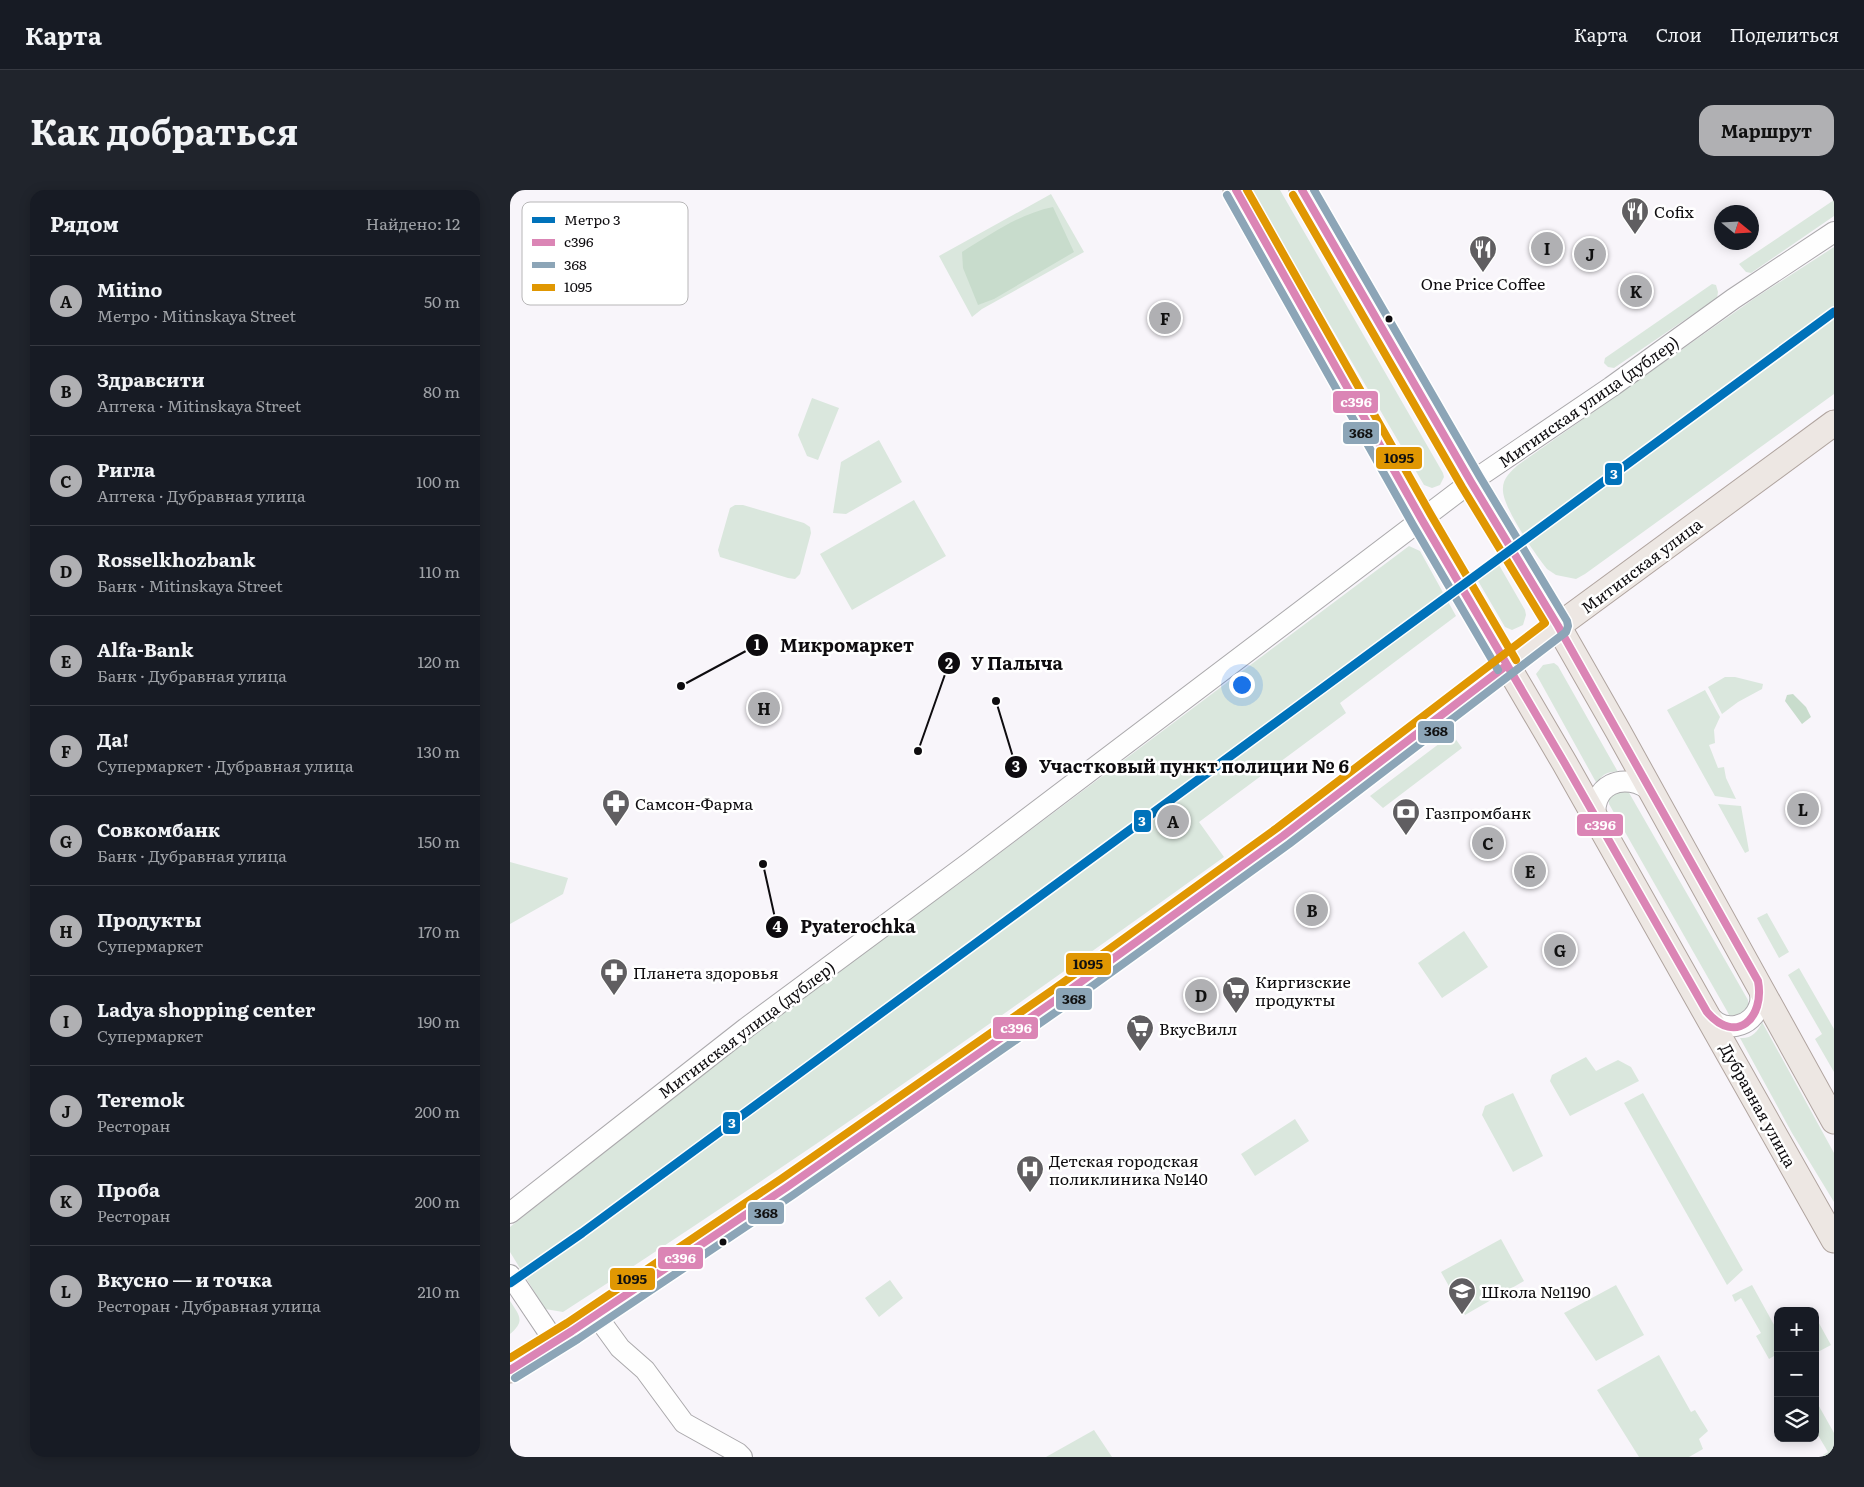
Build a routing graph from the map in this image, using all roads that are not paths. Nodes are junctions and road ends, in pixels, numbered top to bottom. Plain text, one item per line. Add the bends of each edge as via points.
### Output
1 (1236, 190) edge
2 (1302, 190) edge
3 (1834, 232) edge
4 (1834, 423) edge
5 (1471, 482) junction
6 (1422, 520) junction
7 (1558, 626) junction
8 (1507, 665) junction
9 (1653, 793) junction
10 (1597, 824) junction
11 (1759, 984) junction
12 (1706, 1012) junction
13 (1834, 1121) edge
14 (510, 1212) edge
15 (1834, 1240) edge
16 (510, 1275) edge
17 (596, 1315) junction
18 (555, 1342) junction
19 (510, 1370) edge
20 (742, 1457) edge

1 - 6 main road, Дубравная улица
2 - 5 main road
3 - 5 street, Митинская улица (дублер)
4 - 7 main road, Митинская улица
5 - 6 street, Митинская улица (дублер)
5 - 7 main road
6 - 8 main road, Дубравная улица
6 - 14 street, Митинская улица (дублер) via 746,1028
7 - 8 main road, Митинская улица
7 - 9 main road
8 - 10 main road, Дубравная улица
8 - 17 main road, Митинская улица via 1283,836 1060,997
9 - 10 street via 1634,781 1612,784 1597,800
9 - 11 main road
10 - 12 main road, Дубравная улица
11 - 12 street via 1760,1002 1756,1014 1745,1024 1726,1027 1712,1020
11 - 13 main road
12 - 15 main road, Дубравная улица
16 - 18 street
17 - 18 main road, Митинская улица
17 - 20 street via 620,1348 645,1370 684,1424
18 - 19 main road, Митинская улица

